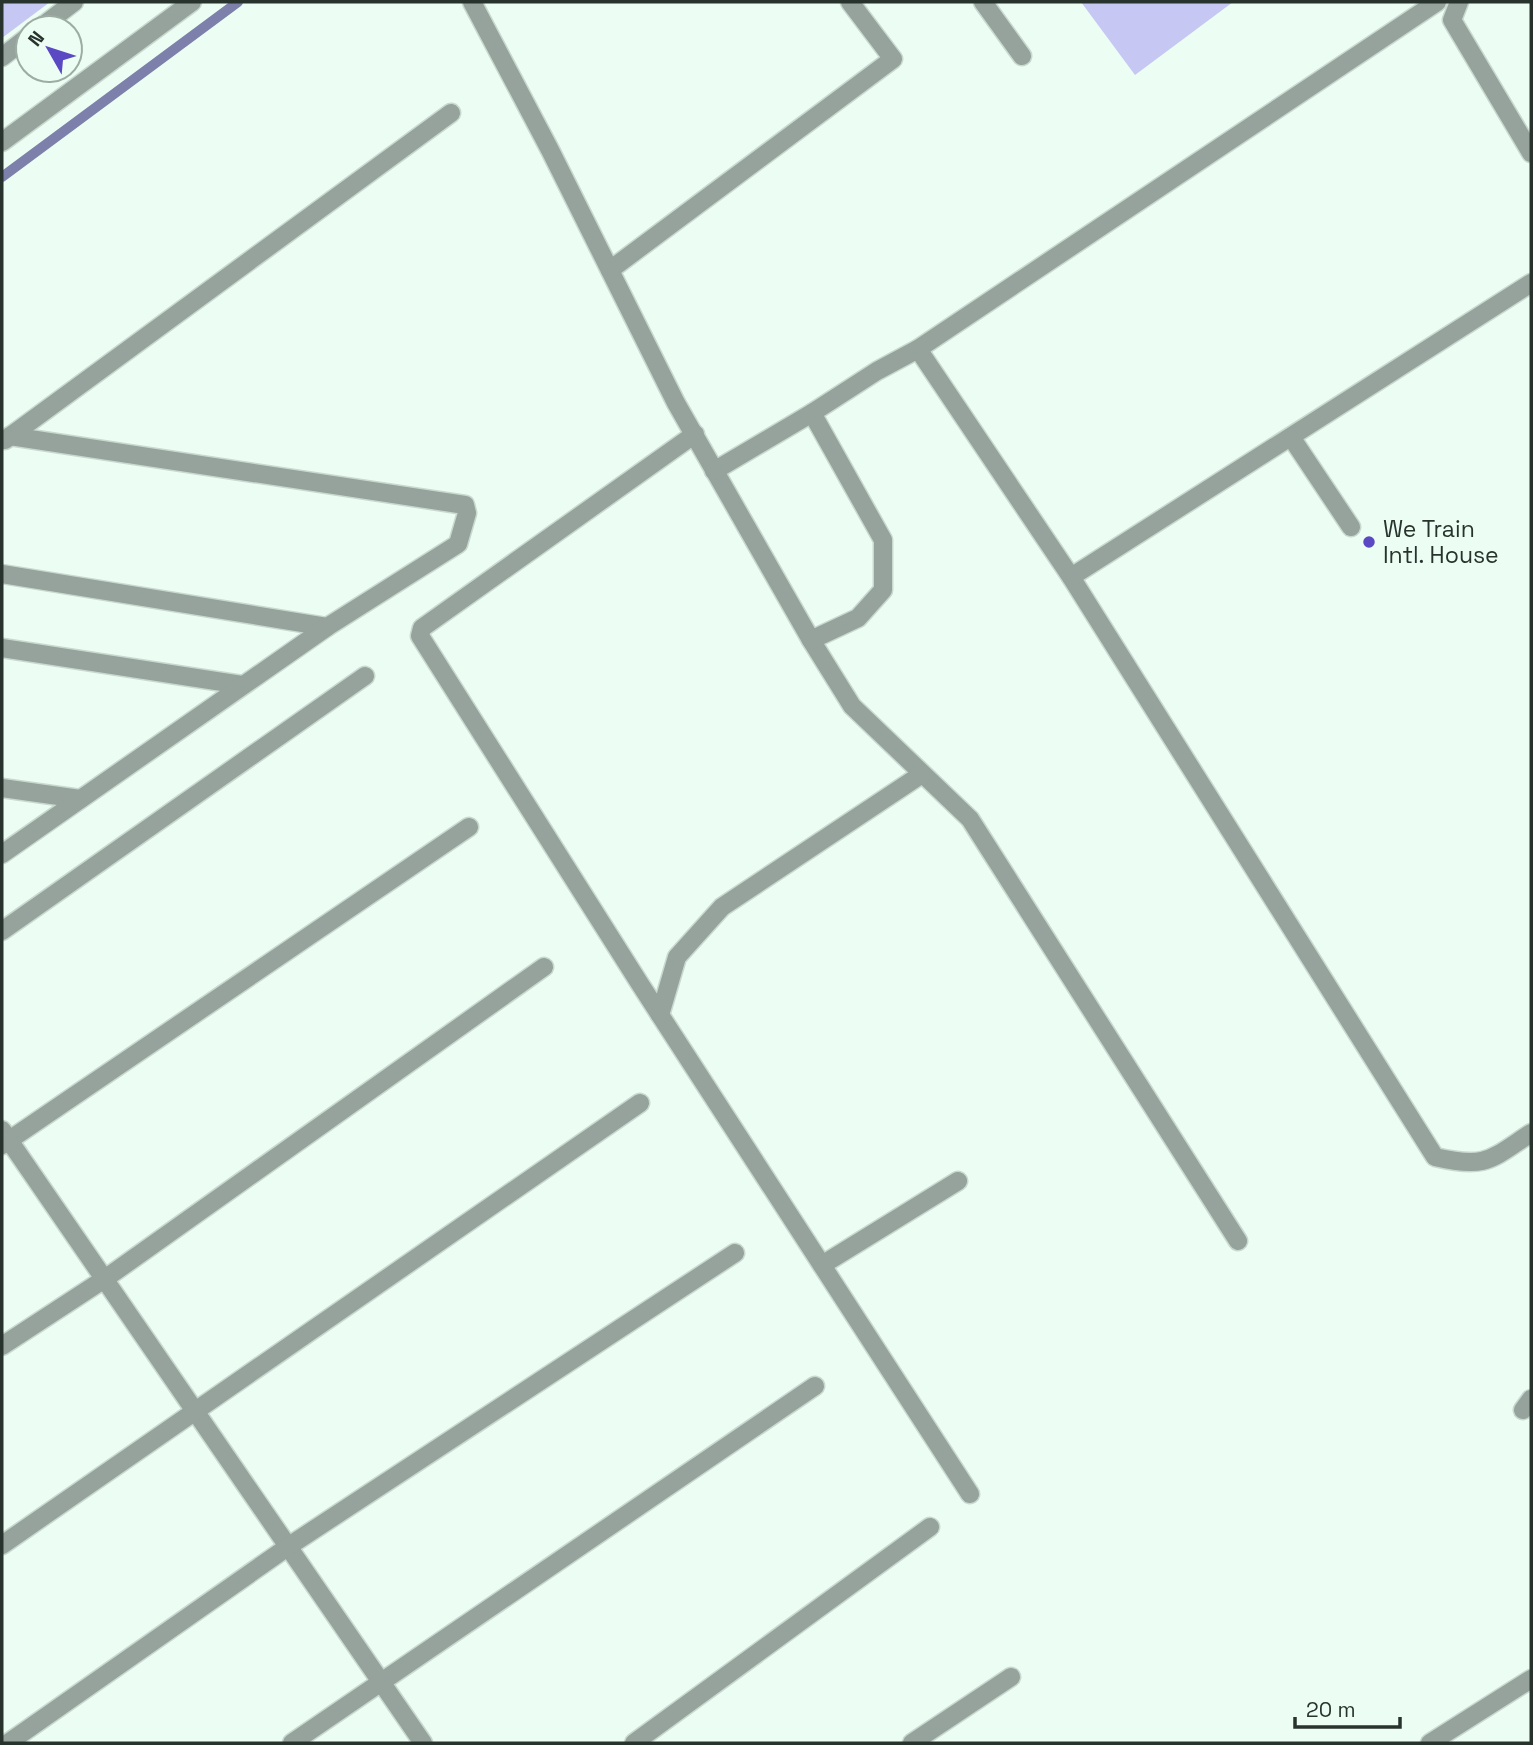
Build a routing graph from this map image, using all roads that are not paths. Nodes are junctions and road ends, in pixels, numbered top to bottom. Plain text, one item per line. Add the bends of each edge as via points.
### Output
1 (74, 2) edge
2 (192, 2) edge
3 (472, 2) edge
4 (850, 2) edge
5 (983, 2) edge
6 (1437, 2) edge
7 (1459, 2) edge
8 (58, 14) edge
9 (1022, 56) dead end
10 (451, 113) dead end
11 (2, 142) edge
12 (1531, 153) edge
13 (610, 270) junction
14 (1531, 283) edge
15 (918, 349) junction
16 (811, 413) junction
17 (695, 434) junction
18 (1291, 437) junction
19 (6, 439) edge
20 (714, 471) junction
21 (1351, 527) dead end
22 (2, 574) edge
23 (1072, 577) junction
24 (327, 626) junction
25 (811, 640) junction
26 (2, 648) edge
27 (365, 676) dead end
28 (243, 685) junction
29 (922, 774) junction
30 (2, 788) edge
31 (80, 799) junction
32 (469, 827) dead end
33 (2, 854) edge
34 (2, 931) edge
35 (544, 967) dead end
36 (660, 1015) junction
37 (640, 1103) dead end
38 (1531, 1133) edge
39 (4, 1138) edge
40 (958, 1181) dead end
41 (1238, 1241) dead end
42 (735, 1253) dead end
43 (822, 1265) junction
44 (106, 1278) junction
45 (2, 1346) edge
46 (815, 1385) dead end
47 (197, 1413) junction
48 (970, 1494) dead end
49 (930, 1527) dead end
50 (2, 1545) edge
51 (289, 1546) junction
52 (1012, 1677) dead end
53 (1531, 1678) edge
54 (381, 1681) junction
55 (1442, 1740) edge
56 (8, 1743) edge
57 (292, 1743) edge
58 (423, 1743) edge
59 (634, 1743) edge
60 (912, 1743) edge

1 - 8 street
2 - 11 street
3 - 13 street
4 - 13 street via 892,59
5 - 9 street
6 - 15 street
7 - 12 street via 1452,20
10 - 19 street
13 - 17 street
14 - 18 street
15 - 16 street
15 - 23 street
16 - 20 street
16 - 25 street via 883,540 883,590 859,618
17 - 20 street
17 - 36 street via 420,632
18 - 21 street
18 - 23 street
19 - 24 street via 465,506 458,544
20 - 25 street
22 - 24 street
23 - 38 street via 1435,1157 1462,1163 1489,1161
24 - 28 street
25 - 29 street via 852,706
26 - 28 street
27 - 34 street
28 - 31 street
29 - 36 street via 722,907 677,957
29 - 41 street via 970,819
30 - 31 street
31 - 33 street
32 - 39 street
35 - 44 street
36 - 43 street
37 - 47 street
39 - 44 street
40 - 43 street
42 - 51 street
43 - 48 street
44 - 45 street
44 - 47 street
46 - 54 street
47 - 50 street
47 - 51 street
49 - 59 street
51 - 54 street
51 - 56 street
52 - 60 street
53 - 55 street
54 - 57 street
54 - 58 street

